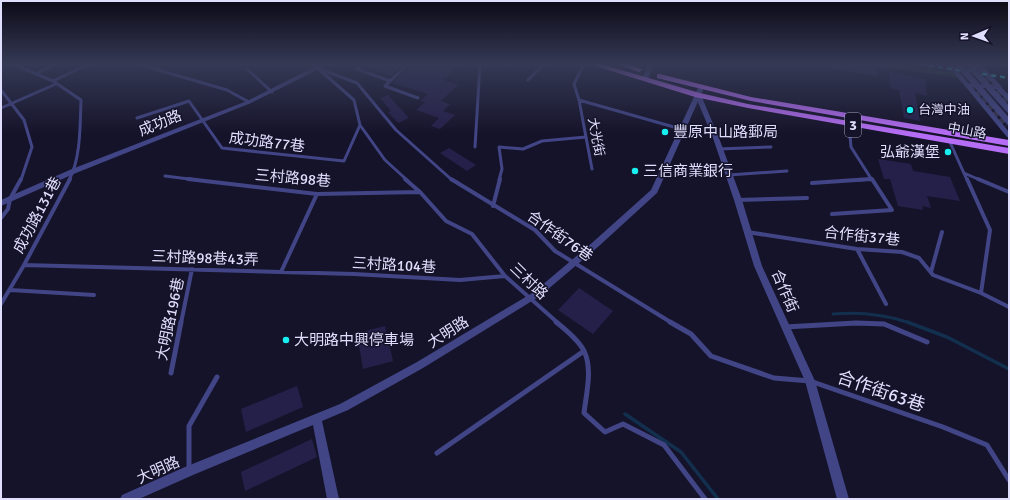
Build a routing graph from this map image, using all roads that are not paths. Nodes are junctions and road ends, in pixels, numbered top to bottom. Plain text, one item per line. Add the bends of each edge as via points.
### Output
1 (45, 87) edge
2 (61, 87) edge
3 (218, 87) edge
4 (267, 87) edge
5 (282, 87) edge
6 (338, 87) edge
7 (361, 87) edge
8 (389, 87) edge
9 (479, 87) edge
10 (575, 87) edge
11 (686, 87) edge
12 (969, 87) edge
13 (977, 87) edge
14 (989, 87) edge
15 (993, 87) edge
16 (1000, 88) joint
17 (1, 90) edge
18 (699, 91) junction
19 (272, 92) junction
20 (418, 98) dead end
21 (1009, 98) edge
22 (579, 100) junction
23 (249, 102) junction
24 (12, 103) junction
25 (1, 108) edge
26 (1009, 110) edge
27 (137, 118) dead end
28 (201, 120) junction
29 (848, 124) junction
30 (360, 125) junction
31 (1008, 126) edge
32 (681, 129) junction
33 (1009, 136) edge
34 (586, 137) junction
35 (949, 140) junction
36 (1009, 144) edge
37 (475, 147) dead end
38 (771, 147) dead end
39 (719, 149) junction
40 (1009, 151) edge
41 (592, 169) dead end
42 (74, 171) junction
43 (787, 171) dead end
44 (964, 173) junction
45 (729, 175) junction
46 (165, 176) dead end
47 (871, 179) junction
48 (812, 183) dead end
49 (420, 192) junction
50 (1009, 192) edge
51 (316, 194) junction
52 (807, 198) dead end
53 (10, 199) junction
54 (738, 200) junction
55 (1, 203) edge
56 (493, 206) junction
57 (832, 214) dead end
58 (1, 218) edge
59 (747, 232) junction
60 (942, 232) dead end
61 (857, 249) junction
62 (574, 263) junction
63 (24, 265) junction
64 (192, 269) junction
65 (281, 272) junction
66 (931, 272) junction
67 (505, 276) junction
68 (10, 290) junction
69 (981, 293) junction
70 (94, 295) dead end
71 (530, 298) junction
72 (1, 304) edge
73 (886, 304) dead end
74 (1009, 307) edge
75 (784, 327) junction
76 (927, 342) dead end
77 (584, 351) junction
78 (171, 373) dead end
79 (217, 377) dead end
80 (810, 381) junction
81 (317, 419) junction
82 (436, 453) dead end
83 (189, 471) junction
84 (1009, 480) edge
85 (126, 499) edge
86 (333, 499) edge
87 (705, 499) edge
88 (843, 499) edge

1 - 24 lane
2 - 42 lane via 81,100
3 - 23 lane
4 - 19 lane
5 - 19 street, 成功路
6 - 30 lane, 三村路 via 354,100
7 - 56 lane, 合作街76巷 via 396,130 456,183
8 - 20 lane
9 - 37 lane
10 - 22 lane, 大光街
11 - 18 main road, 中山路 / 3
12 - 33 street
13 - 31 street, bridge
14 - 26 street, bridge
15 - 16 street
16 - 21 street
17 - 24 lane
18 - 29 main road, 中山路 / 3 via 748,106
18 - 32 street, 大明路
18 - 36 main road, 中山路 / 3
18 - 39 street, 合作街
19 - 23 street, 成功路
22 - 32 lane
22 - 34 lane, 大光街
23 - 28 street, 成功路
24 - 25 lane
24 - 53 lane via 24,120 32,147 19,185
27 - 28 lane, 成功路77巷 via 189,100
28 - 30 lane, 成功路77巷 via 222,148 344,161
28 - 42 street, 成功路
29 - 35 main road, 中山路 / 3
29 - 47 lane via 851,147
30 - 49 lane, 三村路 via 385,160
32 - 62 street, 大明路 via 654,191
34 - 41 lane, 大光街
34 - 56 lane via 542,141 523,149 499,147 502,169
35 - 40 main road, 中山路 / 3
35 - 44 lane
38 - 39 lane
39 - 45 street, 合作街
42 - 53 street, 成功路
42 - 63 lane, 成功路131巷
43 - 45 lane
44 - 50 lane
44 - 69 lane via 990,230
45 - 54 street, 合作街
46 - 51 lane, 三村路98巷
47 - 48 lane
47 - 57 lane via 892,210
49 - 51 lane, 三村路98巷
49 - 67 lane, 三村路 via 446,221 472,234
51 - 65 lane
52 - 54 lane
53 - 55 street, 成功路
53 - 58 lane via 8,209
54 - 59 street, 合作街
56 - 62 lane, 合作街76巷 via 535,230 555,250
59 - 61 lane, 合作街37巷
59 - 75 street, 合作街 via 758,266
60 - 66 lane
61 - 66 lane, 合作街37巷 via 902,252 919,258
61 - 73 lane
62 - 71 street, 大明路
62 - 80 lane, 合作街76巷 via 692,334 711,356 774,378
63 - 64 lane, 三村路98巷43弄
63 - 68 lane, 成功路131巷
64 - 65 lane, 三村路98巷43弄
64 - 78 lane, 大明路196巷
65 - 67 lane, 三村路104巷 via 460,280
66 - 69 lane, 合作街37巷
67 - 71 lane, 三村路
68 - 70 lane
68 - 72 lane, 成功路131巷
69 - 74 lane, 合作街37巷
71 - 77 lane, 三村路 via 567,331
71 - 81 street, 大明路 via 420,366
75 - 76 lane via 884,324
75 - 80 street, 合作街
77 - 82 lane
77 - 87 lane, 三村路 via 588,367 584,413 605,432 623,424 664,445
79 - 83 lane via 189,426
80 - 84 lane, 合作街63巷 via 987,445
80 - 88 street, 合作街
81 - 83 street, 大明路
81 - 86 street
83 - 85 street, 大明路

